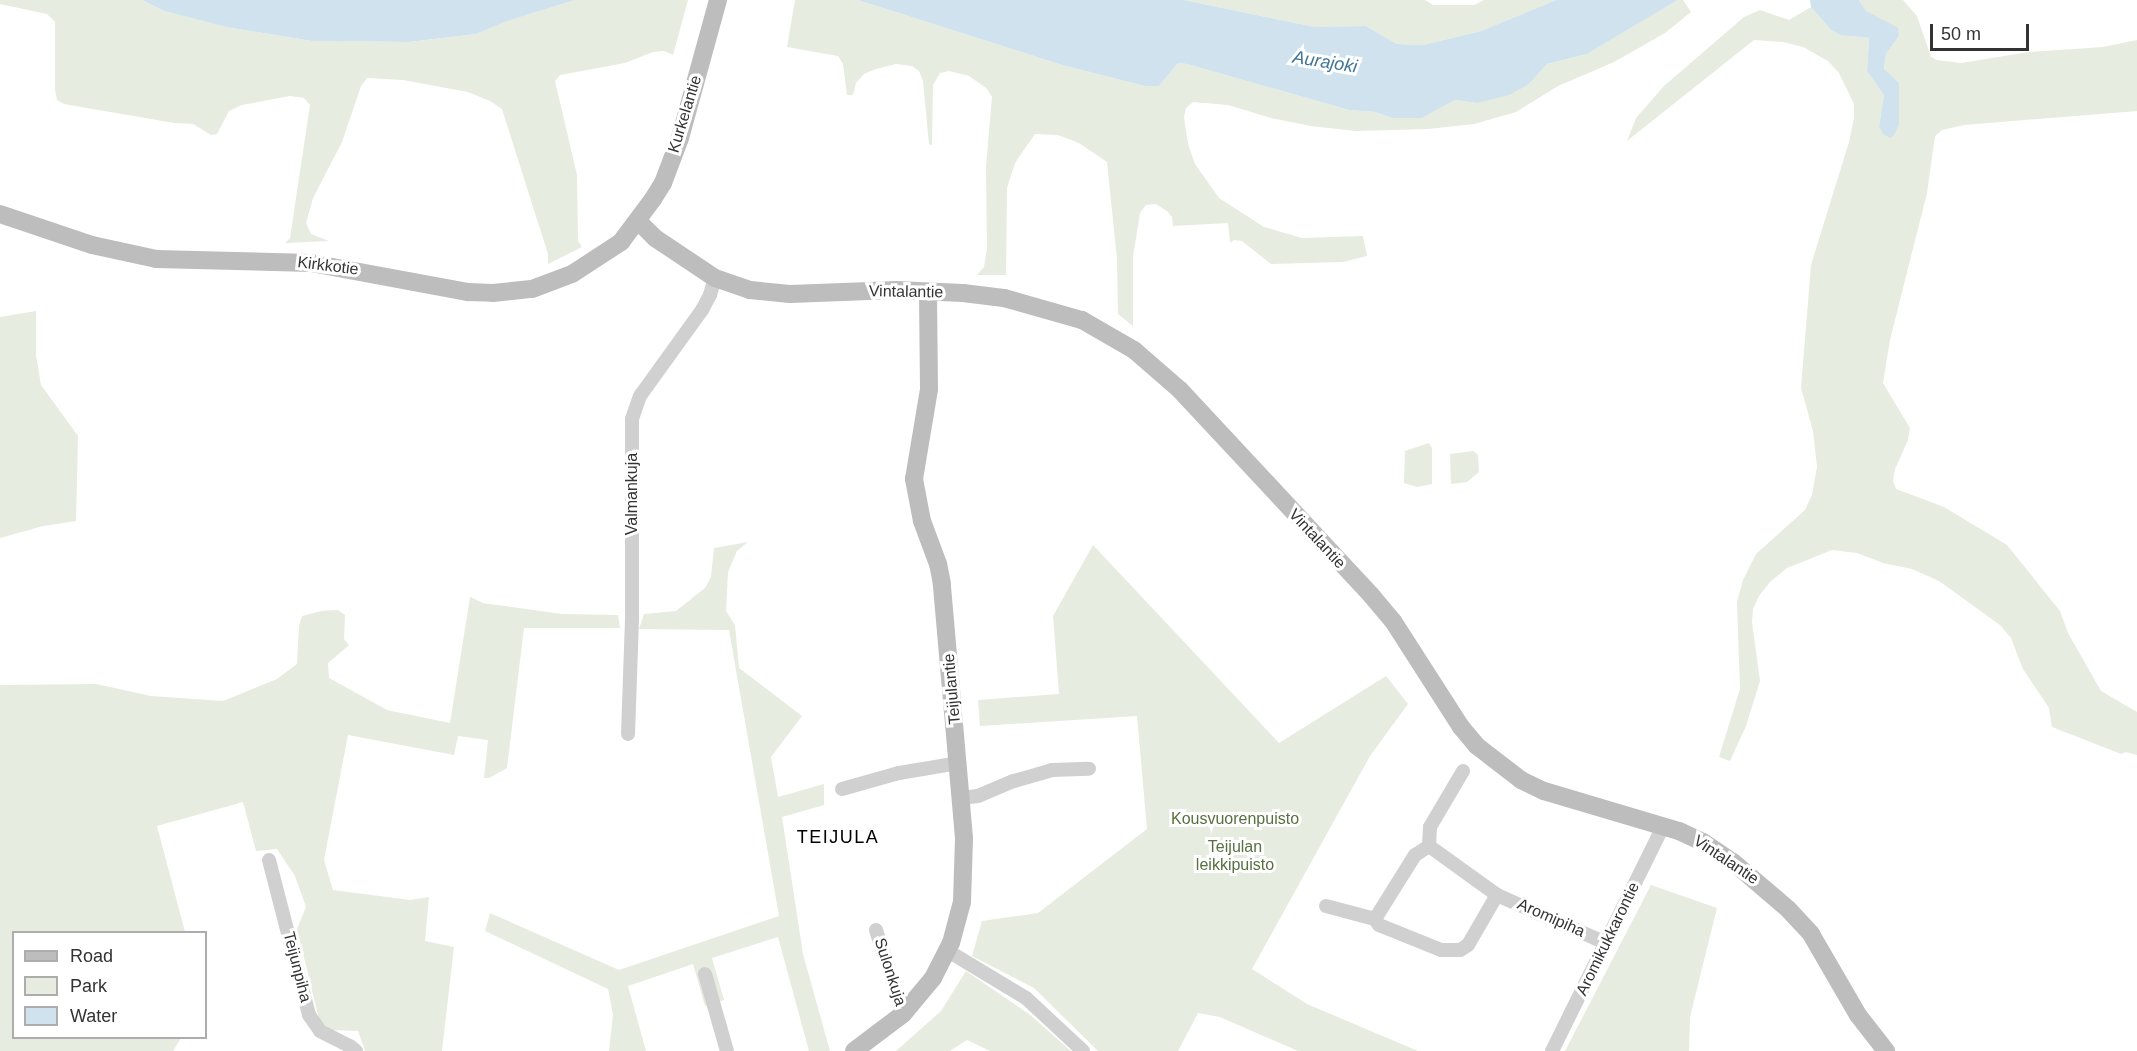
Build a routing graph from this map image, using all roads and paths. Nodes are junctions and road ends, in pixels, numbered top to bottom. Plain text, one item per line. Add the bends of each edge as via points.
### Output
1 (718, 1) edge
2 (0, 214) edge
3 (638, 221) junction
4 (715, 278) junction
5 (928, 292) junction
6 (628, 734) dead end
7 (959, 763) junction
8 (1089, 769) dead end
9 (1463, 771) dead end
10 (842, 789) dead end
11 (961, 798) junction
12 (1663, 826) junction
13 (1429, 846) junction
14 (269, 860) dead end
15 (1497, 895) junction
16 (1326, 906) dead end
17 (1375, 919) junction
18 (876, 930) dead end
19 (1606, 943) junction
20 (955, 955) junction
21 (705, 974) dead end
22 (903, 1014) junction
23 (356, 1051) edge
24 (727, 1051) edge
25 (854, 1051) edge
26 (1083, 1051) edge
27 (1552, 1051) edge
28 (1886, 1051) edge

1 - 3 street, Kurkelantie via 680,138 663,183
2 - 3 street, Kirkkotie via 92,245 156,259 311,263 468,292 493,293 532,289 572,274 621,242
3 - 4 street, Vintalantie via 655,238
4 - 5 street, Vintalantie via 750,290 790,294
4 - 6 street, Valmankuja via 710,295 640,396 632,419
5 - 7 street, Teijulantie via 929,388 914,479 922,521 942,584
5 - 12 street, Vintalantie via 1004,298 1051,309 1091,324 1134,350 1180,390 1371,595 1393,621 1477,746 1521,780 1544,791
7 - 10 street via 899,773
7 - 11 street, Teijulantie
8 - 11 street via 1052,770 978,796
9 - 13 street via 1430,827
11 - 20 street, Teijulantie via 962,902
12 - 19 street, Aromikukkarontie
12 - 28 street, Vintalantie via 1703,842 1734,862 1788,909 1810,934 1858,1016
13 - 15 street, Aromipiha
13 - 17 street via 1415,855
14 - 23 street, Teijunpiha via 309,1015 320,1031
15 - 17 street, Aromipiha via 1468,945 1460,950 1441,950 1379,925
15 - 19 street, Aromipiha
16 - 17 street, Aromipiha
18 - 22 street, Sulonkuja
19 - 27 street, Aromikukkarontie
20 - 22 street, Teijulantie
20 - 26 street via 1026,998
21 - 24 street
22 - 25 street, Teijulantie

